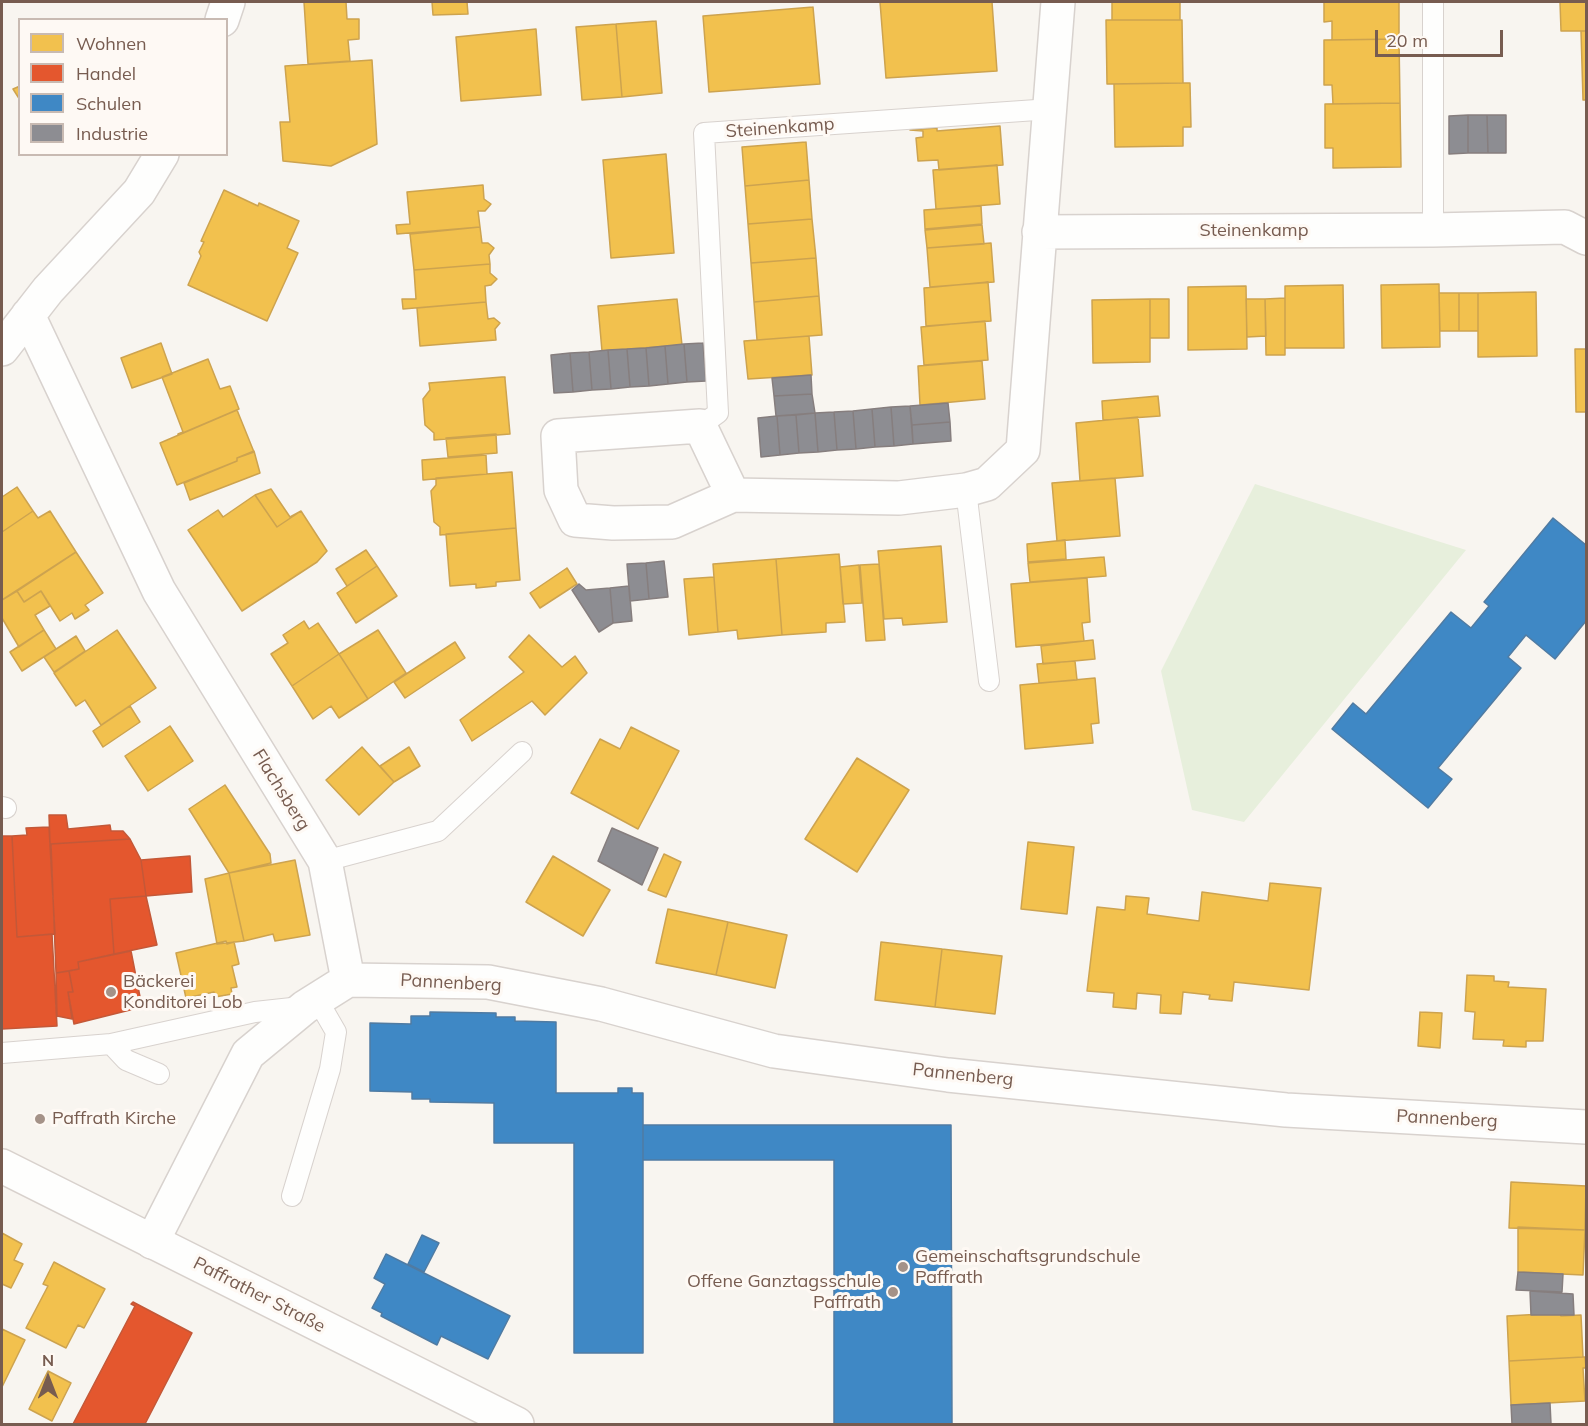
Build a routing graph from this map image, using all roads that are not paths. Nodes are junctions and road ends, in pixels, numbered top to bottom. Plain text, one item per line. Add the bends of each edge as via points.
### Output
1 (228, 2) edge
2 (1058, 2) edge
3 (1433, 2) edge
4 (223, 18) edge
5 (1051, 109) junction
6 (161, 156) edge
7 (1433, 230) junction
8 (1039, 232) junction
9 (1587, 238) edge
10 (28, 315) junction
11 (2, 349) edge
12 (700, 426) junction
13 (966, 490) junction
14 (733, 495) junction
15 (989, 681) dead end
16 (522, 752) dead end
17 (325, 861) junction
18 (348, 980) junction
19 (311, 1003) junction
20 (111, 1044) junction
21 (2, 1053) edge
22 (159, 1074) dead end
23 (1587, 1127) edge
24 (2, 1166) edge
25 (292, 1196) dead end
26 (152, 1242) junction
27 (517, 1425) edge

1 - 4 street
2 - 5 street
3 - 7 lane
5 - 8 street
5 - 12 lane, Steinenkamp via 704,133 718,414
6 - 10 street via 139,192
7 - 8 street, Steinenkamp
7 - 9 street, Steinenkamp via 1565,227
8 - 13 street via 1023,450 987,484
10 - 11 street
10 - 17 street, Flachsberg via 159,591
12 - 14 street
12 - 14 street via 558,436 561,490 575,520 672,522
13 - 14 street via 899,498
13 - 15 lane
16 - 17 lane via 438,831
17 - 18 street, Flachsberg
18 - 19 street
18 - 23 street, Pannenberg via 488,982 601,1004 774,1051 948,1075 1286,1110
19 - 20 lane via 255,1011
19 - 25 lane via 336,1032 330,1069
19 - 26 street via 248,1054
20 - 21 lane
20 - 22 lane via 126,1060
24 - 26 street, Paffrather Straße
26 - 27 street, Paffrather Straße

